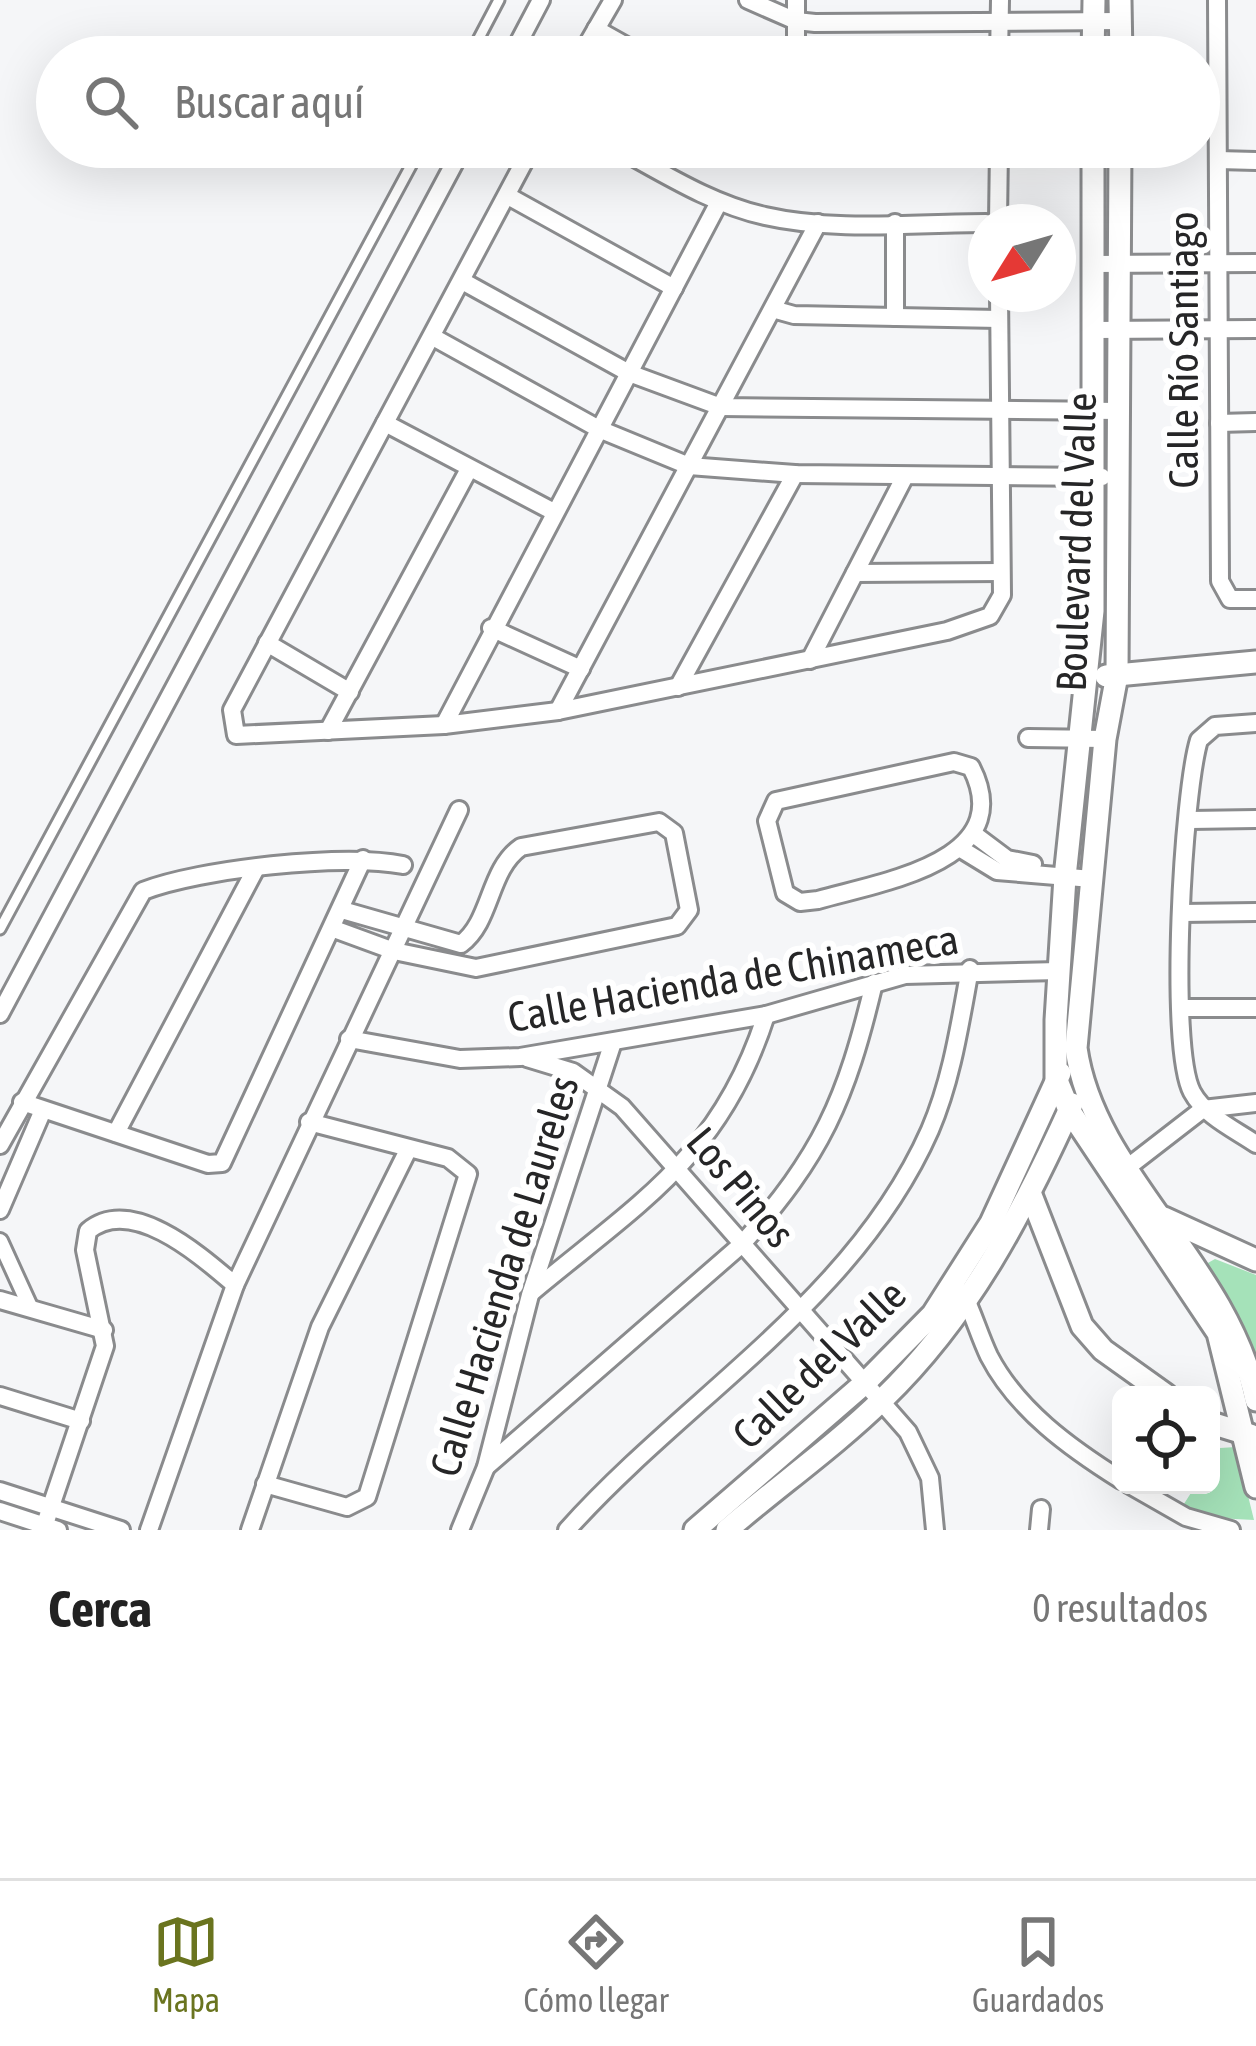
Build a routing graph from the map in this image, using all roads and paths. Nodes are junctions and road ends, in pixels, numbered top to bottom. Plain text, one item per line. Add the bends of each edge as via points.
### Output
1 (499, 0) edge
2 (542, 0) edge
3 (613, 0) edge
4 (748, 0) edge
5 (796, 0) edge
6 (899, 0) edge
7 (1000, 0) edge
8 (1217, 0) edge
9 (1093, 10) edge
10 (1121, 10) edge
11 (898, 20) junction
12 (999, 20) junction
13 (796, 21) junction
14 (596, 29) junction
15 (480, 36) edge
16 (522, 36) edge
17 (592, 36) edge
18 (608, 36) edge
19 (796, 36) edge
20 (999, 36) edge
21 (1217, 36) edge
22 (1220, 160) edge
23 (1256, 161) edge
24 (410, 168) edge
25 (452, 168) edge
26 (522, 168) edge
27 (655, 168) edge
28 (999, 168) edge
29 (1093, 168) edge
30 (1120, 168) edge
31 (1218, 168) edge
32 (508, 196) junction
33 (719, 202) junction
34 (998, 204) edge
35 (818, 223) junction
36 (895, 223) junction
37 (968, 223) edge
38 (1120, 263) junction
39 (1219, 263) junction
40 (1256, 263) edge
41 (1093, 264) junction
42 (464, 282) junction
43 (674, 288) junction
44 (776, 310) junction
45 (999, 312) edge
46 (895, 317) junction
47 (999, 319) junction
48 (1219, 329) junction
49 (1256, 329) edge
50 (1093, 330) junction
51 (1120, 330) junction
52 (433, 337) junction
53 (629, 373) junction
54 (721, 407) junction
55 (998, 409) junction
56 (1093, 410) junction
57 (1120, 410) junction
58 (1219, 422) junction
59 (1256, 422) edge
60 (385, 423) junction
61 (599, 429) junction
62 (689, 466) junction
63 (469, 469) junction
64 (795, 474) junction
65 (905, 476) junction
66 (1093, 477) junction
67 (999, 478) junction
68 (1120, 478) junction
69 (554, 512) junction
70 (855, 572) junction
71 (1001, 572) junction
72 (1256, 599) edge
73 (491, 628) junction
74 (266, 643) junction
75 (810, 660) junction
76 (1256, 662) edge
77 (581, 669) junction
78 (1117, 674) junction
79 (1088, 678) junction
80 (678, 687) junction
81 (350, 692) junction
82 (558, 711) junction
83 (1256, 723) edge
84 (444, 724) junction
85 (328, 730) junction
86 (1028, 738) dead end
87 (1080, 738) junction
88 (1105, 739) junction
89 (459, 810) dead end
90 (1256, 819) edge
91 (1190, 820) junction
92 (975, 835) junction
93 (961, 849) junction
94 (363, 860) junction
95 (403, 865) dead end
96 (255, 870) junction
97 (1065, 871) junction
98 (1093, 873) junction
99 (342, 910) junction
100 (1182, 913) junction
101 (1256, 913) edge
102 (334, 928) junction
103 (0, 929) edge
104 (406, 930) junction
105 (394, 951) junction
106 (970, 969) junction
107 (1059, 970) junction
108 (874, 983) junction
109 (1183, 1008) junction
110 (1256, 1008) edge
111 (0, 1014) edge
112 (766, 1015) junction
113 (349, 1039) junction
114 (614, 1042) junction
115 (1076, 1048) junction
116 (520, 1057) junction
117 (1056, 1078) junction
118 (1083, 1080) junction
119 (601, 1087) junction
120 (22, 1102) junction
121 (1256, 1103) edge
122 (1203, 1109) junction
123 (43, 1110) junction
124 (1069, 1110) junction
125 (309, 1122) junction
126 (116, 1133) junction
127 (1256, 1144) edge
128 (0, 1145) edge
129 (408, 1150) junction
130 (1128, 1167) junction
131 (679, 1169) junction
132 (1031, 1196) junction
133 (0, 1210) edge
134 (1162, 1216) junction
135 (0, 1240) edge
136 (741, 1245) junction
137 (1256, 1260) edge
138 (956, 1280) junction
139 (235, 1285) junction
140 (530, 1294) junction
141 (0, 1300) edge
142 (967, 1302) junction
143 (32, 1309) junction
144 (800, 1312) junction
145 (104, 1330) junction
146 (866, 1382) junction
147 (1153, 1386) edge
148 (0, 1396) edge
149 (882, 1400) junction
150 (1256, 1400) edge
151 (81, 1421) junction
152 (1220, 1426) edge
153 (1250, 1435) edge
154 (486, 1467) junction
155 (1112, 1474) edge
156 (266, 1484) junction
157 (1256, 1487) edge
158 (0, 1490) edge
159 (1146, 1494) edge
160 (52, 1506) junction
161 (1041, 1509) dead end
162 (0, 1511) edge
163 (49, 1528) edge
164 (121, 1530) edge
165 (149, 1530) edge
166 (250, 1530) edge
167 (460, 1530) edge
168 (567, 1530) edge
169 (695, 1530) edge
170 (727, 1530) edge
171 (935, 1530) edge
172 (1039, 1530) edge
173 (1231, 1530) edge

1 - 15 lane
2 - 16 street
3 - 14 street
4 - 13 street
5 - 13 street
6 - 11 street
7 - 12 street
8 - 21 street, Calle Río Santiago
9 - 10 street
9 - 12 street
11 - 12 street
11 - 13 street
12 - 20 street
13 - 19 street
14 - 17 street
14 - 18 street
22 - 23 street
24 - 103 lane
25 - 111 street
26 - 32 street
27 - 33 street
28 - 34 street
29 - 41 street, Boulevard del Valle
30 - 38 street, Boulevard del Valle
31 - 39 street, Calle Río Santiago
32 - 42 street
32 - 43 street
33 - 35 street
33 - 43 street
35 - 36 street
35 - 44 street
36 - 37 street
36 - 46 street
38 - 39 street
38 - 41 street
38 - 51 street, Boulevard del Valle
39 - 40 street
39 - 48 street, Calle Río Santiago
41 - 50 street, Boulevard del Valle
42 - 52 street
42 - 53 street
43 - 53 street
44 - 46 street
44 - 54 street
45 - 47 street
46 - 47 street
47 - 55 street
48 - 49 street
48 - 51 street
48 - 58 street, Calle Río Santiago
50 - 51 street
50 - 56 street, Boulevard del Valle
51 - 57 street, Boulevard del Valle
52 - 60 street
52 - 61 street
53 - 54 street
53 - 61 street
54 - 55 street
54 - 62 street
55 - 56 street
55 - 67 street
56 - 57 street
56 - 66 street, Boulevard del Valle
57 - 68 street, Boulevard del Valle
58 - 59 street
58 - 72 street, Calle Río Santiago via 1220,581 1230,599
60 - 63 street
60 - 74 street
61 - 62 street
61 - 69 street
62 - 64 street
62 - 77 street
63 - 69 street
63 - 81 street
64 - 65 street
64 - 80 street
65 - 67 street
65 - 70 street
66 - 67 street
66 - 68 street
66 - 79 street, Boulevard del Valle
67 - 71 street
68 - 78 street, Boulevard del Valle
69 - 73 street
70 - 71 street
70 - 75 street
71 - 75 street via 999,608 974,625
73 - 77 street
73 - 84 street
74 - 81 street
74 - 85 street via 232,710 232,730 242,738
75 - 80 street
76 - 78 street
77 - 82 street
78 - 79 street
78 - 88 street, Boulevard del Valle
79 - 87 street, Boulevard del Valle
80 - 82 street
81 - 85 street
82 - 84 street
83 - 91 street via 1215,727 1199,740
84 - 85 street
86 - 87 street
87 - 88 street
87 - 97 street, Boulevard del Valle
88 - 98 street, Boulevard del Valle
89 - 104 street
90 - 91 street
91 - 100 street
92 - 93 street
92 - 93 street via 978,782 961,761 787,797 767,813 781,884 800,902 923,868
92 - 97 street via 1007,859
93 - 97 street via 997,871
94 - 95 street
94 - 96 street
94 - 99 street
96 - 120 street via 136,896
96 - 126 street
97 - 98 street
97 - 107 street, Boulevard del Valle
98 - 115 street, Boulevard del Valle
99 - 102 street
99 - 104 street
100 - 101 street
100 - 109 street
102 - 105 street
102 - 126 street via 222,1163
104 - 105 street
104 - 105 street via 465,942 506,859 521,847 659,822 674,833 689,910 677,926 490,967
105 - 113 street
106 - 107 street, Calle Hacienda de Chinameca
106 - 108 street, Calle Hacienda de Chinameca
106 - 144 street via 943,1097 920,1152 858,1247
107 - 117 street, Boulevard del Valle
108 - 112 street, Calle Hacienda de Chinameca
108 - 136 street via 826,1135
109 - 110 street
109 - 122 street via 1185,1072
112 - 114 street, Calle Hacienda de Chinameca
112 - 131 street via 730,1104
113 - 116 street, Calle Hacienda de Chinameca via 460,1059
113 - 125 street
114 - 116 street, Calle Hacienda de Chinameca
114 - 119 street, Calle Hacienda de Laureles
115 - 117 street, Calle del Valle
115 - 118 street, Boulevard del Valle
116 - 119 street, Los Pinos
117 - 124 street
117 - 138 street, Calle del Valle via 1016,1173
118 - 124 street, Calle del Valle
118 - 130 street, Boulevard del Valle
119 - 131 street, Los Pinos
119 - 140 street, Calle Hacienda de Laureles
120 - 123 street
120 - 128 street
121 - 122 street
122 - 127 street
122 - 130 street
123 - 126 street
123 - 133 street
124 - 132 street, Calle del Valle
124 - 153 street via 1217,1333
125 - 129 street
125 - 139 street
129 - 156 street via 320,1328
129 - 156 street via 457,1161 467,1174 368,1497 347,1508
130 - 134 street, Boulevard del Valle
131 - 136 street, Los Pinos
131 - 140 street
132 - 142 street, Calle del Valle
132 - 147 street via 1082,1326
134 - 137 street
134 - 150 street, Boulevard del Valle via 1236,1329
135 - 143 street
136 - 144 street, Los Pinos
136 - 154 street
138 - 142 street
138 - 146 street, Calle del Valle
139 - 145 street via 162,1233 127,1221 101,1223 88,1231 85,1250
139 - 165 street
140 - 154 street, Calle Hacienda de Laureles
141 - 143 street
142 - 149 street, Calle del Valle
142 - 155 street via 1017,1397
143 - 145 street
144 - 146 street, Los Pinos
144 - 168 street
145 - 151 street
146 - 149 street, Los Pinos
146 - 169 street, Calle del Valle
148 - 151 street
149 - 170 street, Calle del Valle
149 - 171 street, Los Pinos via 927,1465
151 - 160 street
152 - 153 street
153 - 157 street
154 - 167 street, Calle Hacienda de Laureles
156 - 166 street
158 - 160 street
159 - 173 street
160 - 163 street
160 - 164 street
161 - 172 street
162 - 163 street

